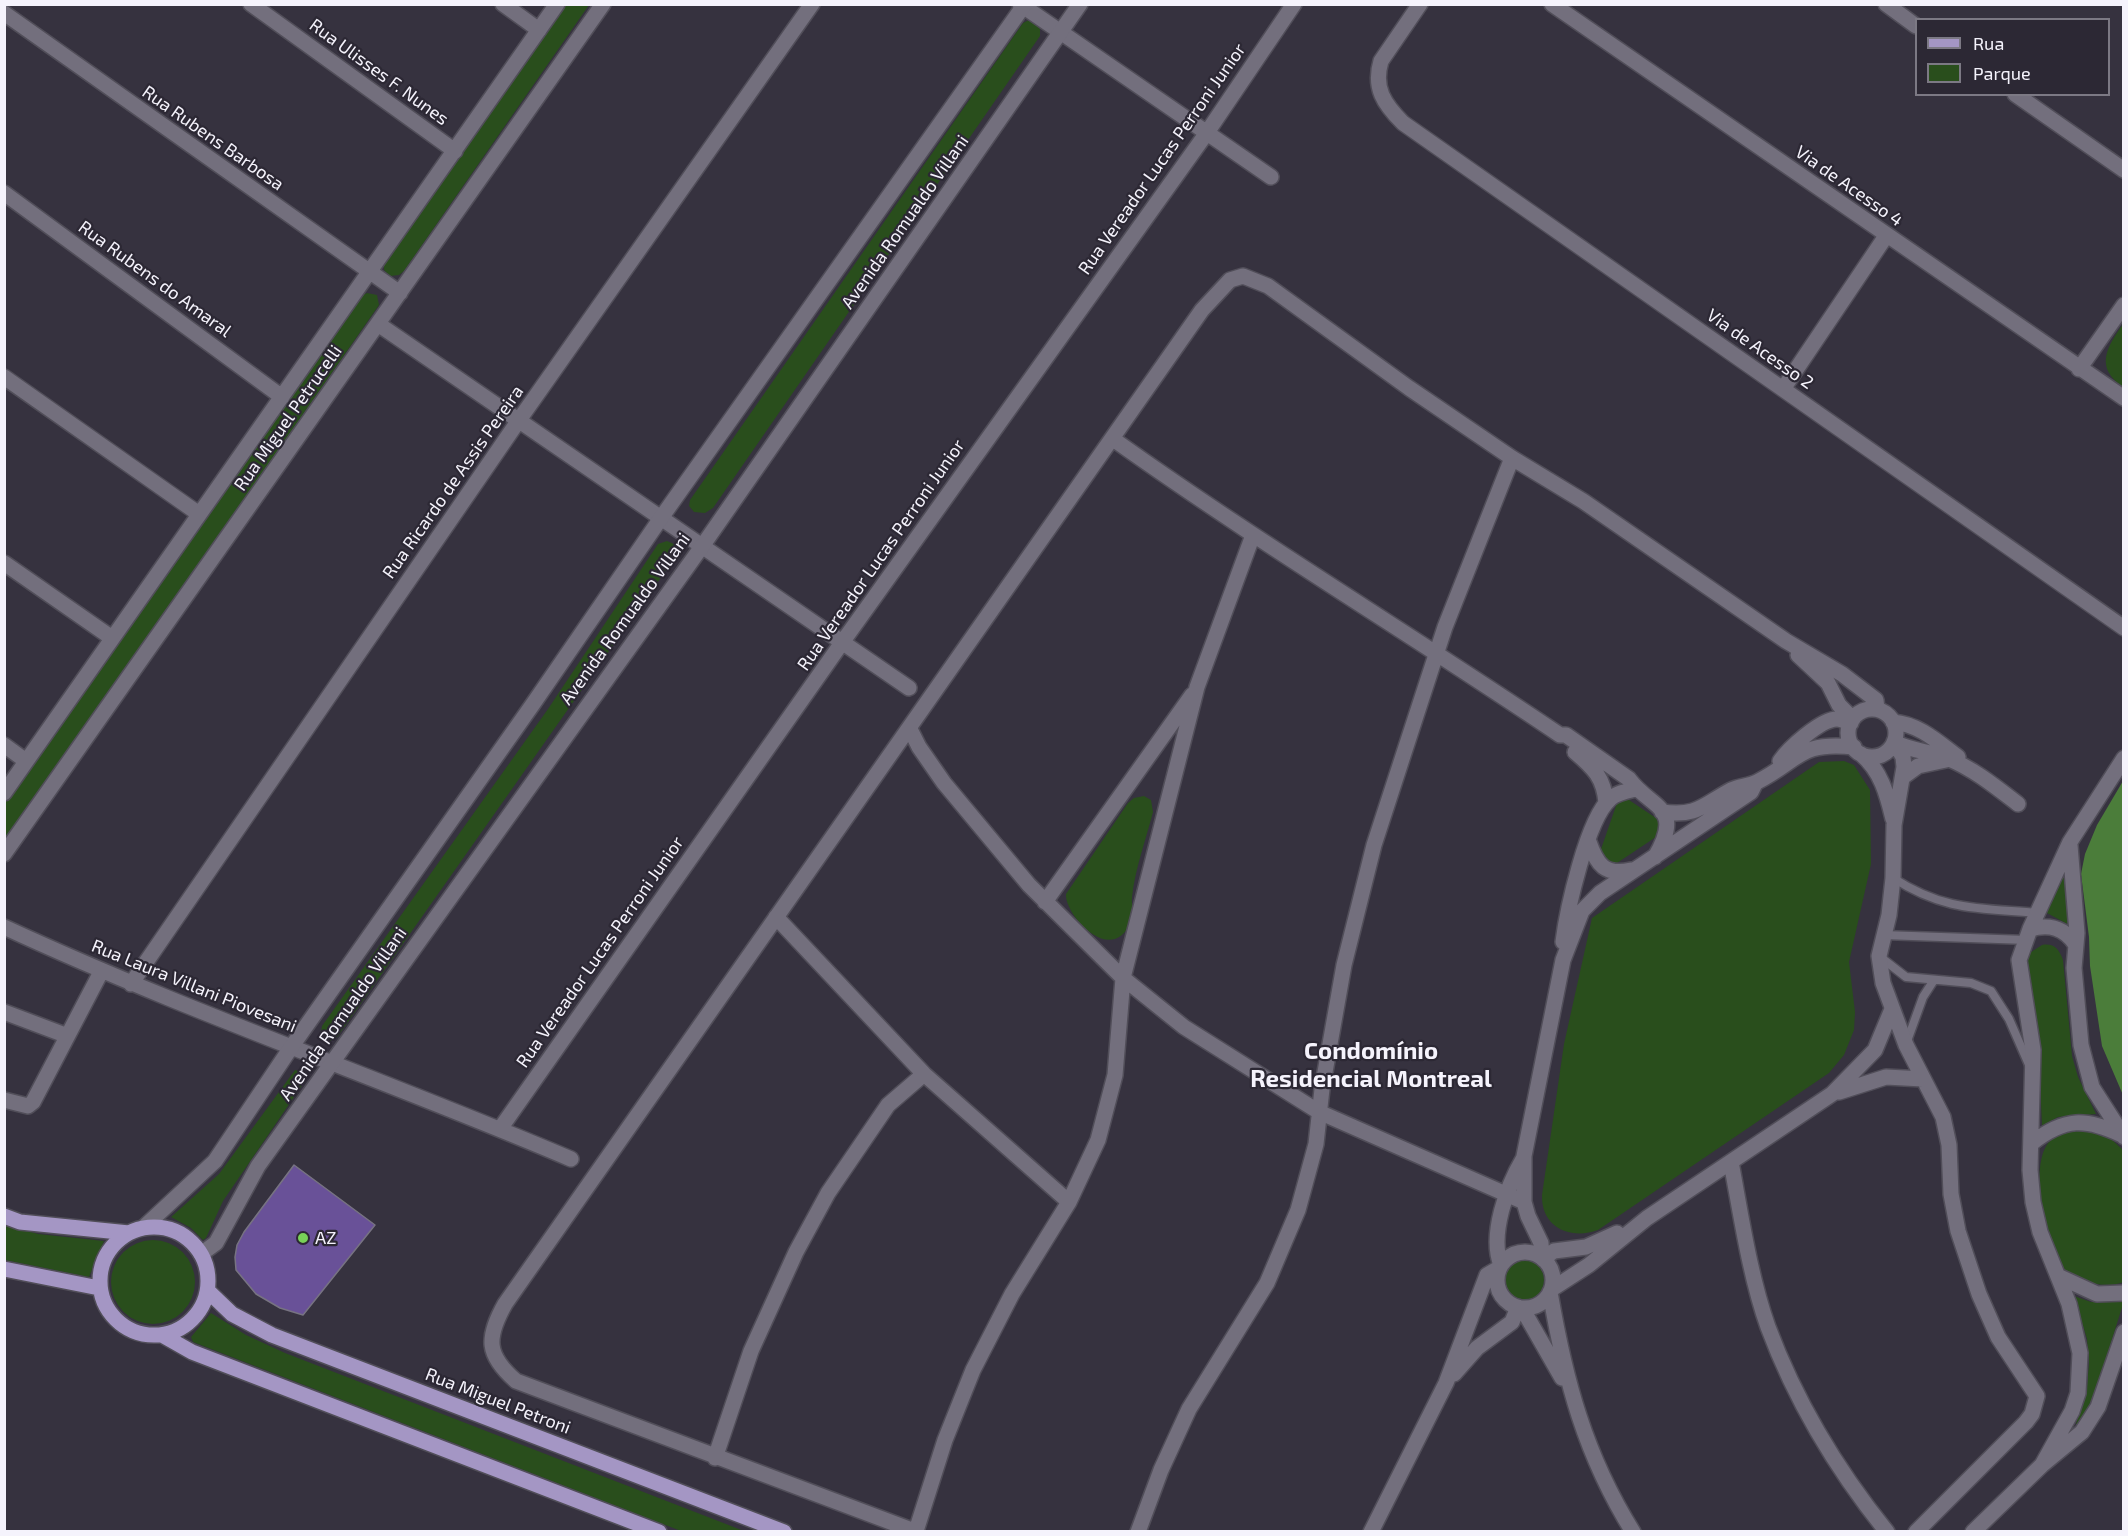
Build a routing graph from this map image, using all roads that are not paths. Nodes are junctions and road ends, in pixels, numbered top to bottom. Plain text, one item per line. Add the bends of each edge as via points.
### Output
1 (251, 4) edge
2 (503, 4) edge
3 (557, 4) edge
4 (603, 4) edge
5 (813, 4) edge
6 (1080, 4) edge
7 (1294, 4) edge
8 (1420, 4) edge
9 (1552, 4) edge
10 (1886, 4) edge
11 (1023, 5) edge
12 (4, 14) edge
13 (1915, 25) edge
14 (538, 30) junction
15 (1060, 34) junction
16 (2018, 96) edge
17 (1206, 134) junction
18 (455, 151) junction
19 (2124, 170) edge
20 (1270, 177) dead end
21 (4, 193) edge
22 (1886, 236) junction
23 (369, 273) junction
24 (400, 293) junction
25 (2124, 305) edge
26 (378, 324) junction
27 (2079, 369) junction
28 (4, 377) edge
29 (1783, 388) junction
30 (282, 397) junction
31 (2124, 398) edge
32 (519, 420) junction
33 (1113, 439) junction
34 (1512, 458) junction
35 (199, 514) junction
36 (662, 518) junction
37 (1253, 535) junction
38 (703, 545) junction
39 (4, 563) edge
40 (2124, 628) edge
41 (112, 638) junction
42 (1786, 641) junction
43 (841, 644) junction
44 (1437, 652) junction
45 (1197, 687) junction
46 (909, 688) dead end
47 (1876, 709) junction
48 (1852, 721) junction
49 (1893, 722) junction
50 (910, 729) junction
51 (1560, 735) junction
52 (1894, 742) junction
53 (4, 745) edge
54 (1857, 750) junction
55 (1951, 760) junction
56 (26, 761) junction
57 (2121, 763) edge
58 (1779, 768) junction
59 (1970, 769) junction
60 (1903, 777) junction
61 (1755, 784) junction
62 (1636, 789) junction
63 (4, 793) edge
64 (1605, 803) junction
65 (2018, 804) dead end
66 (1662, 812) junction
67 (1894, 825) junction
68 (1589, 842) junction
69 (2070, 842) junction
70 (4, 854) edge
71 (1655, 857) junction
72 (1636, 869) junction
73 (1893, 878) junction
74 (1045, 902) junction
75 (2037, 913) junction
76 (776, 916) junction
77 (4, 927) edge
78 (2028, 934) junction
79 (1883, 935) junction
80 (2076, 945) junction
81 (1879, 956) junction
82 (1563, 960) junction
83 (101, 972) junction
84 (1123, 978) junction
85 (1934, 980) junction
86 (131, 984) junction
87 (1892, 1009) junction
88 (4, 1012) edge
89 (65, 1035) junction
90 (1906, 1045) junction
91 (292, 1046) junction
92 (333, 1062) junction
93 (2032, 1072) junction
94 (924, 1074) junction
95 (1923, 1078) junction
96 (1832, 1094) junction
97 (4, 1100) edge
98 (1319, 1112) junction
99 (500, 1129) junction
100 (2123, 1136) edge
101 (2032, 1143) junction
102 (1524, 1156) junction
103 (571, 1159) dead end
104 (1731, 1162) junction
105 (1506, 1194) junction
106 (1069, 1202) junction
107 (1524, 1202) junction
108 (4, 1216) edge
109 (1647, 1218) junction
110 (136, 1230) junction
111 (201, 1254) junction
112 (1542, 1258) junction
113 (1500, 1267) junction
114 (4, 1269) edge
115 (2060, 1278) junction
116 (99, 1288) junction
117 (1551, 1290) junction
118 (208, 1291) junction
119 (2124, 1293) edge
120 (1520, 1308) junction
121 (2124, 1332) edge
122 (162, 1335) junction
123 (1446, 1383) junction
124 (1570, 1391) junction
125 (715, 1458) junction
126 (2042, 1465) junction
127 (917, 1531) edge
128 (1630, 1531) edge
129 (659, 1532) edge
130 (784, 1532) edge
131 (1138, 1532) edge
132 (1371, 1532) edge
133 (1887, 1532) edge
134 (1916, 1532) edge
135 (1973, 1532) edge

1 - 18 street, Rua Ulisses F. Nunes
2 - 14 street
3 - 14 street, Rua Miguel Petrucelli
4 - 24 street, Rua Miguel Petrucelli
5 - 32 street, Rua Ricardo de Assis Pereira
6 - 15 street, Avenida Romualdo Villani
7 - 17 street, Rua Vereador Lucas Perroni Junior
8 - 29 street, Via de Acesso 2 via 1381,61 1378,82 1386,106 1403,123
9 - 22 street, Via de Acesso 4
10 - 13 street
11 - 15 street
11 - 36 street, Avenida Romualdo Villani
12 - 23 street, Rua Rubens Barbosa
14 - 18 street, Rua Miguel Petrucelli
15 - 17 street
15 - 38 street, Avenida Romualdo Villani
16 - 19 street
17 - 20 street
17 - 43 street, Rua Vereador Lucas Perroni Junior
18 - 23 street, Rua Miguel Petrucelli
21 - 30 street, Rua Rubens do Amaral
22 - 27 street, Via de Acesso 4
22 - 29 street
23 - 24 street, Rua Rubens Barbosa
23 - 30 street, Rua Miguel Petrucelli
24 - 26 street, Rua Miguel Petrucelli
25 - 27 street
26 - 32 street
26 - 70 street, Rua Miguel Petrucelli
27 - 31 street, Via de Acesso 4
28 - 35 street
29 - 40 street, Via de Acesso 2
30 - 35 street, Rua Miguel Petrucelli
32 - 36 street
32 - 86 street, Rua Ricardo de Assis Pereira
33 - 34 street via 1202,310 1230,280 1243,276 1268,286
33 - 37 street
33 - 50 street
34 - 42 street via 1583,501
34 - 44 street
35 - 41 street, Rua Miguel Petrucelli
36 - 38 street
36 - 91 street, Avenida Romualdo Villani
37 - 44 street
37 - 45 street
38 - 43 street
38 - 92 street, Avenida Romualdo Villani
39 - 41 street
41 - 56 street, Rua Miguel Petrucelli
42 - 47 street via 1859,687 1876,700
42 - 48 street via 1828,683
43 - 46 street
43 - 99 street, Rua Vereador Lucas Perroni Junior
44 - 51 street
44 - 98 street via 1374,845 1344,965
45 - 74 street
45 - 84 street
47 - 48 street via 1863,711
47 - 49 street
48 - 54 street via 1849,736
48 - 58 street via 1836,719 1817,728 1787,750
49 - 52 street
49 - 59 street via 1907,723 1928,734
50 - 74 street via 944,783
50 - 76 street
51 - 62 street via 1566,735 1629,779
51 - 64 street via 1599,774
52 - 54 street via 1884,754 1868,756
52 - 55 street
52 - 60 street via 1903,757
53 - 56 street
54 - 58 street via 1817,746
54 - 67 street via 1877,771 1887,792
55 - 59 street
55 - 60 street via 1918,766
56 - 63 street, Rua Miguel Petrucelli
57 - 69 street
58 - 61 street
59 - 65 street
60 - 67 street
61 - 66 street via 1737,788 1692,813
61 - 71 street via 1751,792
62 - 64 street via 1616,794
62 - 66 street via 1649,796
64 - 68 street
66 - 71 street via 1666,832
67 - 73 street
68 - 72 street via 1604,870 1613,873
68 - 82 street via 1567,919
69 - 75 street
69 - 80 street
71 - 72 street
72 - 82 street via 1588,903
73 - 75 lane via 1939,902
73 - 79 street
74 - 84 street
75 - 78 street
76 - 94 street
76 - 125 street via 505,1304 492,1338 492,1353 516,1381
77 - 83 street, Rua Laura Villani Piovesani
78 - 79 lane
78 - 80 street via 2054,926
78 - 93 street via 2019,960 2031,1026
79 - 81 street
80 - 100 street via 2078,1020 2088,1072 2099,1101
81 - 85 lane via 1906,977
81 - 87 street
82 - 102 street
83 - 86 street, Rua Laura Villani Piovesani
83 - 89 street
84 - 98 street via 1184,1027
84 - 106 street via 1119,1042 1108,1110
85 - 90 lane via 1923,997
85 - 93 lane via 1971,983 1991,991 2009,1019
86 - 91 street, Rua Laura Villani Piovesani
87 - 90 street
87 - 96 street via 1875,1050
88 - 89 street
89 - 97 street via 28,1106
90 - 95 street
91 - 92 street, Rua Laura Villani Piovesani
91 - 110 street, Avenida Romualdo Villani via 215,1161
92 - 99 street, Rua Laura Villani Piovesani
92 - 111 street, Avenida Romualdo Villani via 258,1166 216,1243
93 - 101 street
94 - 106 street
94 - 125 street via 888,1105 828,1192 751,1351
95 - 96 street via 1886,1077
95 - 134 street via 1946,1128 1951,1194 1962,1249 1998,1336 2037,1396 2026,1422
96 - 104 street
98 - 105 street
98 - 131 street via 1316,1144 1285,1245 1246,1318 1189,1409
99 - 103 street, Rua Laura Villani Piovesani
100 - 101 street via 2081,1121 2046,1132
101 - 115 street via 2033,1202 2040,1232
102 - 105 street
102 - 107 street
104 - 109 street
104 - 133 street via 1772,1336 1804,1411 1829,1453
105 - 107 street
105 - 113 street via 1497,1247
106 - 127 street via 1012,1294 973,1370 945,1440
107 - 112 street via 1541,1243
108 - 110 main road via 20,1222
109 - 112 street via 1599,1243 1554,1251
109 - 117 street
110 - 111 main road via 165,1228 187,1238
110 - 116 main road via 107,1254
111 - 118 main road
112 - 113 street via 1515,1254
112 - 117 street via 1552,1272
113 - 120 street via 1500,1292
113 - 123 street via 1487,1275
114 - 116 main road
115 - 119 street via 2097,1294
115 - 126 street via 2075,1321 2080,1372 2072,1411
116 - 122 main road via 105,1306 120,1324 138,1333
117 - 120 street via 1539,1304
117 - 124 street
118 - 122 main road via 200,1310 182,1327
118 - 130 main road, Rua Miguel Petroni via 232,1314 272,1335
120 - 123 street via 1512,1322 1477,1348
120 - 124 street
121 - 126 street via 2098,1407 2082,1432
122 - 129 main road via 192,1352
123 - 132 street
124 - 128 street via 1592,1454
125 - 127 street
126 - 135 street

